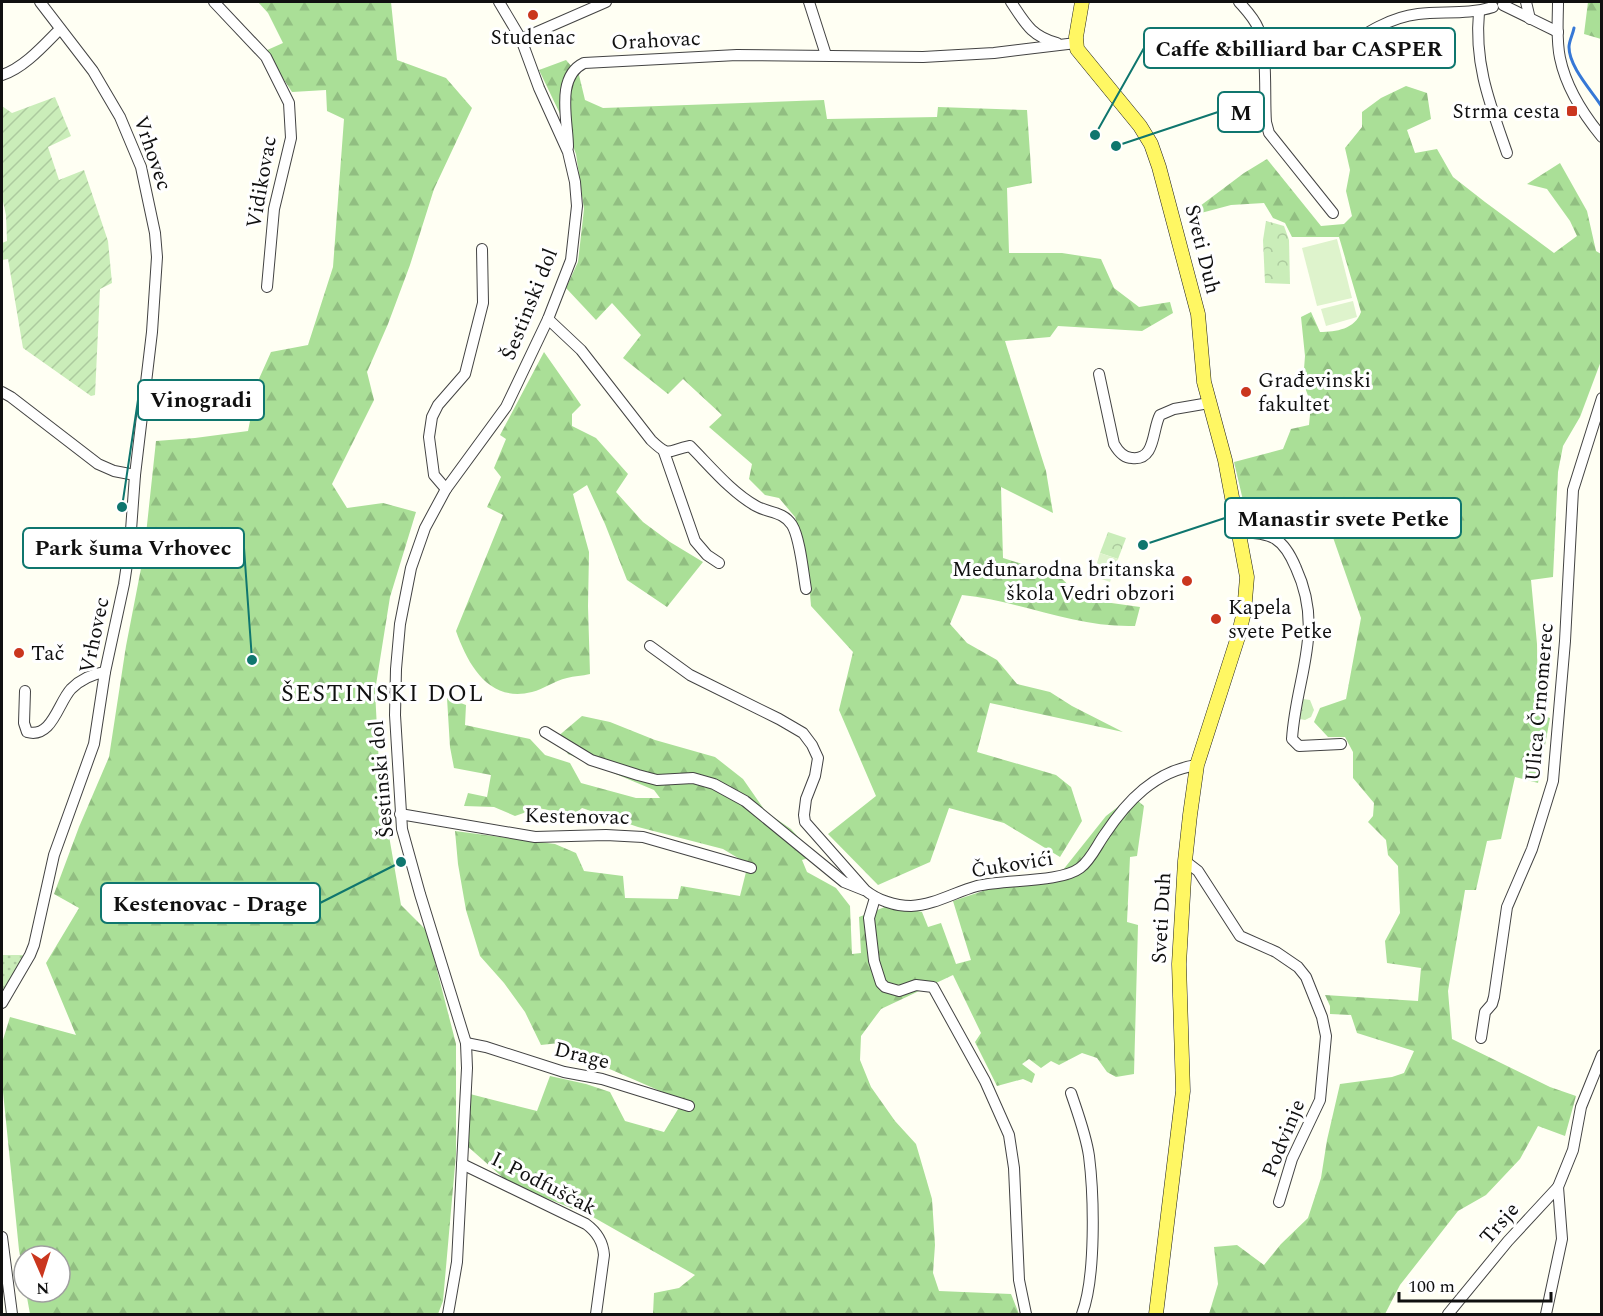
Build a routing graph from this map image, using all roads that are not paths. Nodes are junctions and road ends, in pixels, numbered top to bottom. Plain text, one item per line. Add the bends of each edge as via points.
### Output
1 (40, 2) edge
2 (214, 2) edge
3 (499, 2) edge
4 (606, 2) edge
5 (809, 2) edge
6 (1011, 2) edge
7 (1082, 2) edge
8 (1239, 2) edge
9 (1526, 2) edge
10 (1558, 2) edge
11 (1497, 4) edge
12 (1479, 12) junction
13 (1530, 19) junction
14 (60, 29) junction
15 (1558, 32) junction
16 (521, 39) junction
17 (1070, 44) junction
18 (826, 55) junction
19 (1325, 60) dead end
20 (2, 75) edge
21 (1602, 137) edge
22 (568, 152) junction
23 (1507, 153) dead end
24 (1333, 213) dead end
25 (482, 249) dead end
26 (267, 287) dead end
27 (548, 319) junction
28 (1099, 374) dead end
29 (2, 393) edge
30 (1602, 398) edge
31 (1209, 403) junction
32 (664, 452) junction
33 (135, 475) junction
34 (446, 489) junction
35 (1240, 532) junction
36 (719, 563) dead end
37 (806, 589) dead end
38 (650, 646) dead end
39 (105, 672) junction
40 (25, 691) dead end
41 (545, 732) dead end
42 (1341, 744) dead end
43 (1197, 765) junction
44 (400, 814) junction
45 (1185, 861) junction
46 (751, 868) dead end
47 (865, 890) junction
48 (875, 898) junction
49 (2, 1003) edge
50 (1481, 1038) dead end
51 (466, 1043) junction
52 (1602, 1055) edge
53 (1071, 1093) dead end
54 (688, 1106) dead end
55 (462, 1164) junction
56 (1558, 1187) junction
57 (1280, 1202) dead end
58 (2, 1237) edge
59 (12, 1314) edge
60 (448, 1314) edge
61 (596, 1314) edge
62 (1026, 1314) edge
63 (1082, 1314) edge
64 (1156, 1314) edge
65 (1448, 1314) edge
66 (1546, 1314) edge

1 - 14 street, Vrhovec
2 - 26 street, Vidikovac via 266,57 289,103 291,138 274,209
3 - 16 street, Šestinski dol
4 - 16 street
5 - 18 street
6 - 17 street via 1036,35
7 - 17 main road
8 - 24 street via 1256,24 1263,43 1269,133
9 - 13 street
10 - 15 street
11 - 12 street
11 - 13 street
12 - 19 street via 1401,17
12 - 23 street via 1482,80
13 - 15 street
14 - 20 street via 19,66
14 - 33 street, Vrhovec via 93,71 120,117 141,167 155,233 157,279
15 - 21 street via 1560,57 1570,88
16 - 22 street, Šestinski dol
17 - 18 street, Orahovac via 923,57
17 - 31 main road, Sveti Duh via 1140,126 1156,158 1198,314
18 - 22 street, Orahovac via 669,57 584,63 568,78
22 - 27 street, Šestinski dol via 577,192 574,244
25 - 34 street via 483,303 465,374 438,405 431,427 432,468
27 - 32 street via 581,350
27 - 34 street, Šestinski dol via 506,406
28 - 31 street via 1114,444 1126,457 1138,458 1147,453 1160,415
29 - 33 street via 98,464
30 - 50 street, Ulica Črnomerec via 1573,490 1553,780 1532,849 1507,907 1494,997 1485,1012
31 - 35 main road, Sveti Duh
32 - 36 street via 695,541
32 - 37 street via 690,446 741,496 758,507 783,515 792,526
33 - 39 street, Vrhovec via 129,557
34 - 44 street, Šestinski dol via 418,542 400,624 395,715
35 - 42 street via 1259,532 1286,547 1307,599 1310,629 1292,739 1299,746
35 - 43 main road, Sveti Duh via 1247,578 1244,612
38 - 47 street, Čukovići via 690,675 803,734 818,758 806,799 805,822
39 - 40 street via 93,674 70,690 42,732 27,732
39 - 49 street, Vrhovec via 94,744 54,855 34,945
41 - 47 street, Čukovići via 591,760 638,775 657,780 693,778 714,784 745,801 844,882
43 - 45 main road, Sveti Duh
43 - 48 street, Čukovići via 1173,772 1135,795 1082,867 1067,875 978,886 919,905
44 - 46 street, Kestenovac via 535,837 643,837
44 - 51 street, Šestinski dol
45 - 57 street, Podvinje via 1197,872 1240,936 1298,967 1322,1017 1326,1036 1320,1100 1292,1159
45 - 64 main road, Sveti Duh via 1179,964 1183,1091
47 - 48 street, Čukovići
48 - 62 street via 869,918 881,983 899,991 933,987 985,1081 1009,1135 1019,1280
51 - 54 street, Drage
51 - 55 street, Šestinski dol
52 - 56 street, Trsje via 1581,1107 1573,1150
53 - 63 street via 1089,1154 1091,1180 1089,1285
55 - 60 street, Šestinski dol via 457,1270
55 - 61 street, I. Podfuščak via 595,1231 604,1255
56 - 65 street, Trsje
56 - 66 street, Trsje via 1562,1239
58 - 59 street

